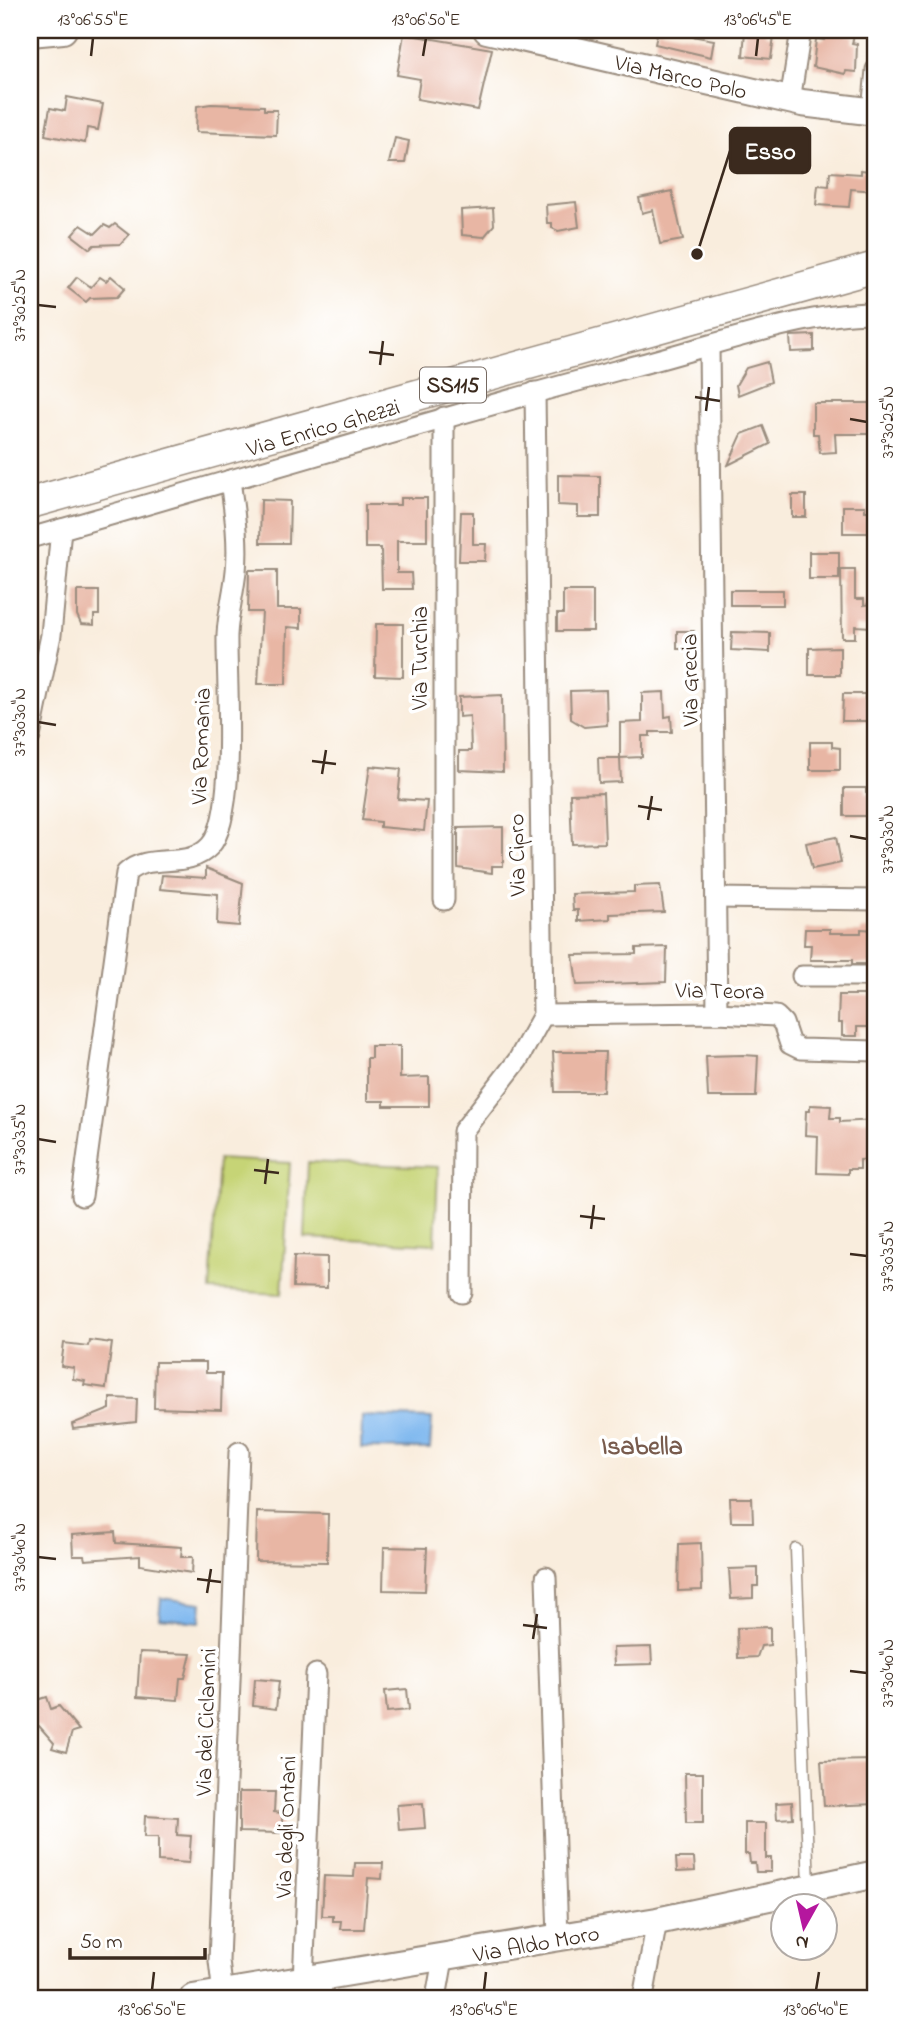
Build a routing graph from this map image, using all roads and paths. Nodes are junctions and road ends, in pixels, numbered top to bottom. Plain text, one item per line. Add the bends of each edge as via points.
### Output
1 (63, 30) edge
2 (487, 30) edge
3 (801, 30) edge
4 (30, 33) edge
5 (876, 69) edge
6 (790, 101) junction
7 (874, 111) edge
8 (876, 267) edge
9 (876, 313) edge
10 (709, 347) junction
11 (535, 392) junction
12 (444, 417) junction
13 (230, 480) junction
14 (30, 503) edge
15 (61, 529) junction
16 (30, 538) edge
17 (30, 737) edge
18 (716, 898) junction
19 (444, 900) dead end
20 (876, 900) edge
21 (803, 976) dead end
22 (876, 976) edge
23 (717, 1013) junction
24 (543, 1015) junction
25 (876, 1051) edge
26 (82, 1196) dead end
27 (462, 1293) dead end
28 (239, 1452) dead end
29 (796, 1549) dead end
30 (546, 1577) dead end
31 (316, 1674) dead end
32 (876, 1874) edge
33 (809, 1890) junction
34 (657, 1921) junction
35 (558, 1938) junction
36 (443, 1959) junction
37 (316, 1986) edge
38 (223, 1995) junction
39 (193, 1998) edge
40 (436, 1998) edge
41 (643, 1998) edge

1 - 4 street
2 - 6 street, Via Marco Polo
3 - 6 street
5 - 7 street
6 - 7 street, Via Marco Polo
8 - 14 main road, SS115
9 - 10 street, Via Enrico Ghezzi via 789,326
10 - 11 street, Via Enrico Ghezzi
10 - 18 street, Via Grecia
11 - 12 street, Via Enrico Ghezzi
11 - 24 street, Via Cipro
12 - 13 street, Via Enrico Ghezzi
12 - 19 street, Via Turchia
13 - 15 street, Via Enrico Ghezzi
13 - 26 street, Via Romania via 236,569 228,632 227,777 222,819 209,847 196,855 136,863 126,873
15 - 16 street, Via Enrico Ghezzi
15 - 17 street via 51,635
18 - 20 street
18 - 23 street, Via Grecia
21 - 22 street
23 - 24 street, Via Teora
23 - 25 street, Via Teora via 776,1016 790,1044 800,1049
24 - 27 street, Via Cipro via 518,1060 463,1130
28 - 38 street, Via dei Ciclamini via 219,1961
29 - 33 lane
30 - 35 street
31 - 37 street, Via degli Ontani
32 - 33 street, Via Aldo Moro
33 - 34 street, Via Aldo Moro
34 - 35 street, Via Aldo Moro
34 - 41 street
35 - 36 street, Via Aldo Moro
36 - 37 street, Via Aldo Moro
36 - 40 street
37 - 38 street, Via Aldo Moro
38 - 39 street, Via Aldo Moro

